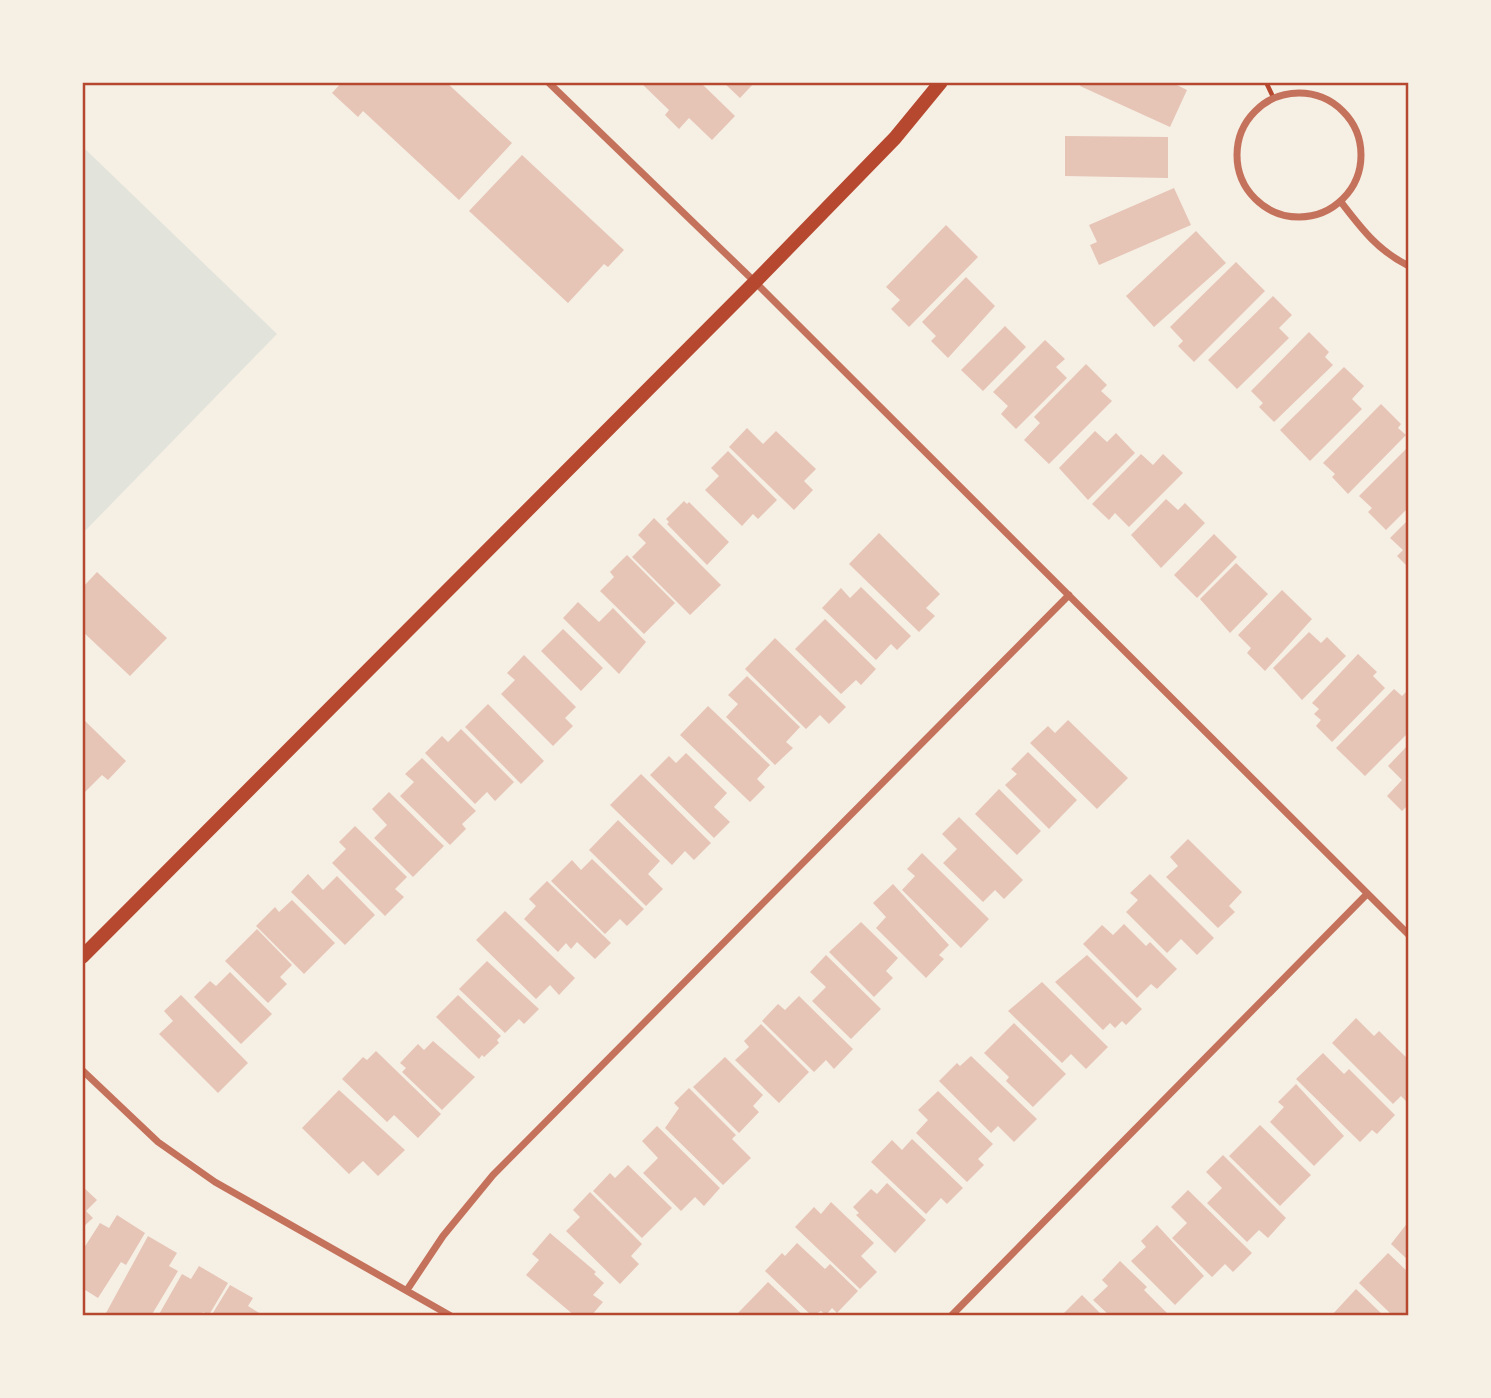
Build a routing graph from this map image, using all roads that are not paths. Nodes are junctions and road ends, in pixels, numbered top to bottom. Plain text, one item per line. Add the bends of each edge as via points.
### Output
1 (548, 82) edge
2 (941, 82) edge
3 (1340, 202) junction
4 (1409, 266) edge
5 (755, 282) junction
6 (1069, 595) junction
7 (1367, 894) junction
8 (1409, 935) edge
9 (82, 957) edge
10 (82, 1069) edge
11 (407, 1290) junction
12 (451, 1316) edge
13 (951, 1316) edge

1 - 5 street
2 - 5 main road via 895,138
3 - 3 street via 1353,188 1362,151 1347,116 1316,96 1298,93 1263,105 1240,137 1239,167 1251,194 1266,208 1304,217 1324,213
3 - 4 street via 1371,240
5 - 6 street
5 - 9 main road
6 - 7 street
6 - 11 street via 493,1175 443,1236
7 - 8 street
7 - 13 street
10 - 11 street via 158,1142 215,1182
11 - 12 street

